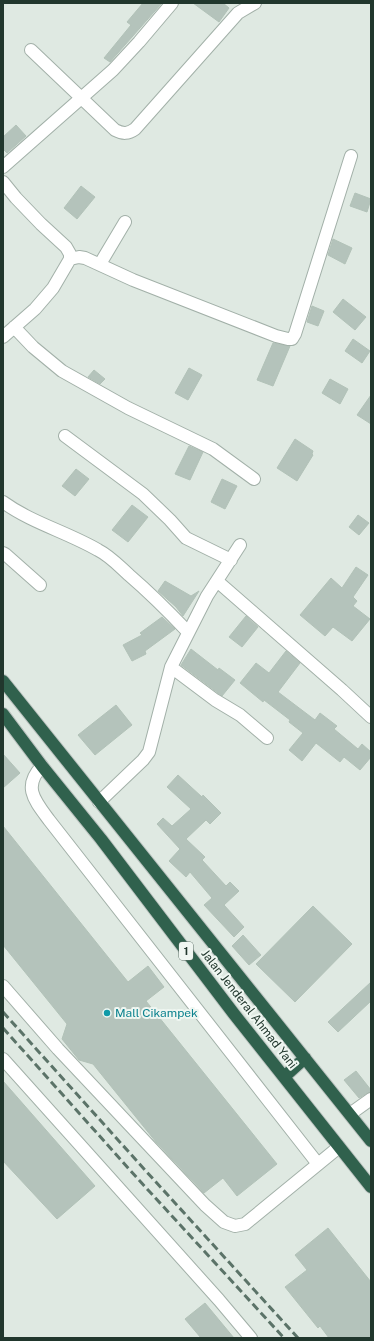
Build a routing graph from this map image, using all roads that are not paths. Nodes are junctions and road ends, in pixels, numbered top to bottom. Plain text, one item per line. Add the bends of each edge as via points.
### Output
1 (172, 3) edge
2 (255, 3) edge
3 (32, 50) dead end
4 (81, 97) junction
5 (351, 156) dead end
6 (3, 167) edge
7 (3, 182) edge
8 (125, 222) dead end
9 (70, 259) junction
10 (100, 264) junction
11 (14, 327) junction
12 (3, 338) edge
13 (65, 436) dead end
14 (254, 479) dead end
15 (3, 502) edge
16 (240, 545) dead end
17 (3, 553) edge
18 (231, 560) junction
19 (217, 581) junction
20 (40, 586) dead end
21 (188, 632) junction
22 (170, 667) junction
23 (3, 681) edge
24 (3, 714) edge
25 (371, 717) edge
26 (267, 738) dead end
27 (42, 766) junction
28 (99, 802) junction
29 (3, 986) edge
30 (305, 1058) junction
31 (3, 1059) edge
32 (284, 1077) junction
33 (371, 1099) edge
34 (350, 1114) junction
35 (371, 1141) edge
36 (339, 1146) junction
37 (318, 1164) junction
38 (371, 1187) edge
39 (251, 1338) edge

1 - 4 street via 118,65
2 - 4 street via 238,13 130,132 121,133 115,130
3 - 4 street
4 - 6 street
5 - 10 street via 292,339 276,336 133,280
7 - 9 street via 66,247
8 - 10 street
9 - 10 street via 79,257
9 - 11 street via 53,288 35,309
11 - 12 street
11 - 14 street via 62,371 128,408 213,449
13 - 18 street via 143,494 186,538
15 - 21 street via 16,512 100,551 166,608
16 - 18 street
17 - 20 street
18 - 19 street
19 - 21 street
19 - 25 street
21 - 22 street
22 - 26 street via 240,715
22 - 28 street via 149,752
23 - 28 highway, Jalan Jenderal Ahmad Yani / 1
24 - 27 highway, Jalan Jenderal Ahmad Yani / 1
27 - 32 highway, Jalan Jenderal Ahmad Yani / 1
27 - 37 street via 32,778 32,792 36,802
28 - 30 highway, Jalan Jenderal Ahmad Yani / 1
29 - 37 street via 69,1060 224,1222 235,1226 245,1224
30 - 32 highway
30 - 34 highway, Jalan Jenderal Ahmad Yani / 1
31 - 39 street
32 - 36 highway, Jalan Jenderal Ahmad Yani / 1
33 - 34 street
34 - 35 highway, Jalan Jenderal Ahmad Yani / 1
36 - 37 street
36 - 38 highway, Jalan Jenderal Ahmad Yani / 1

